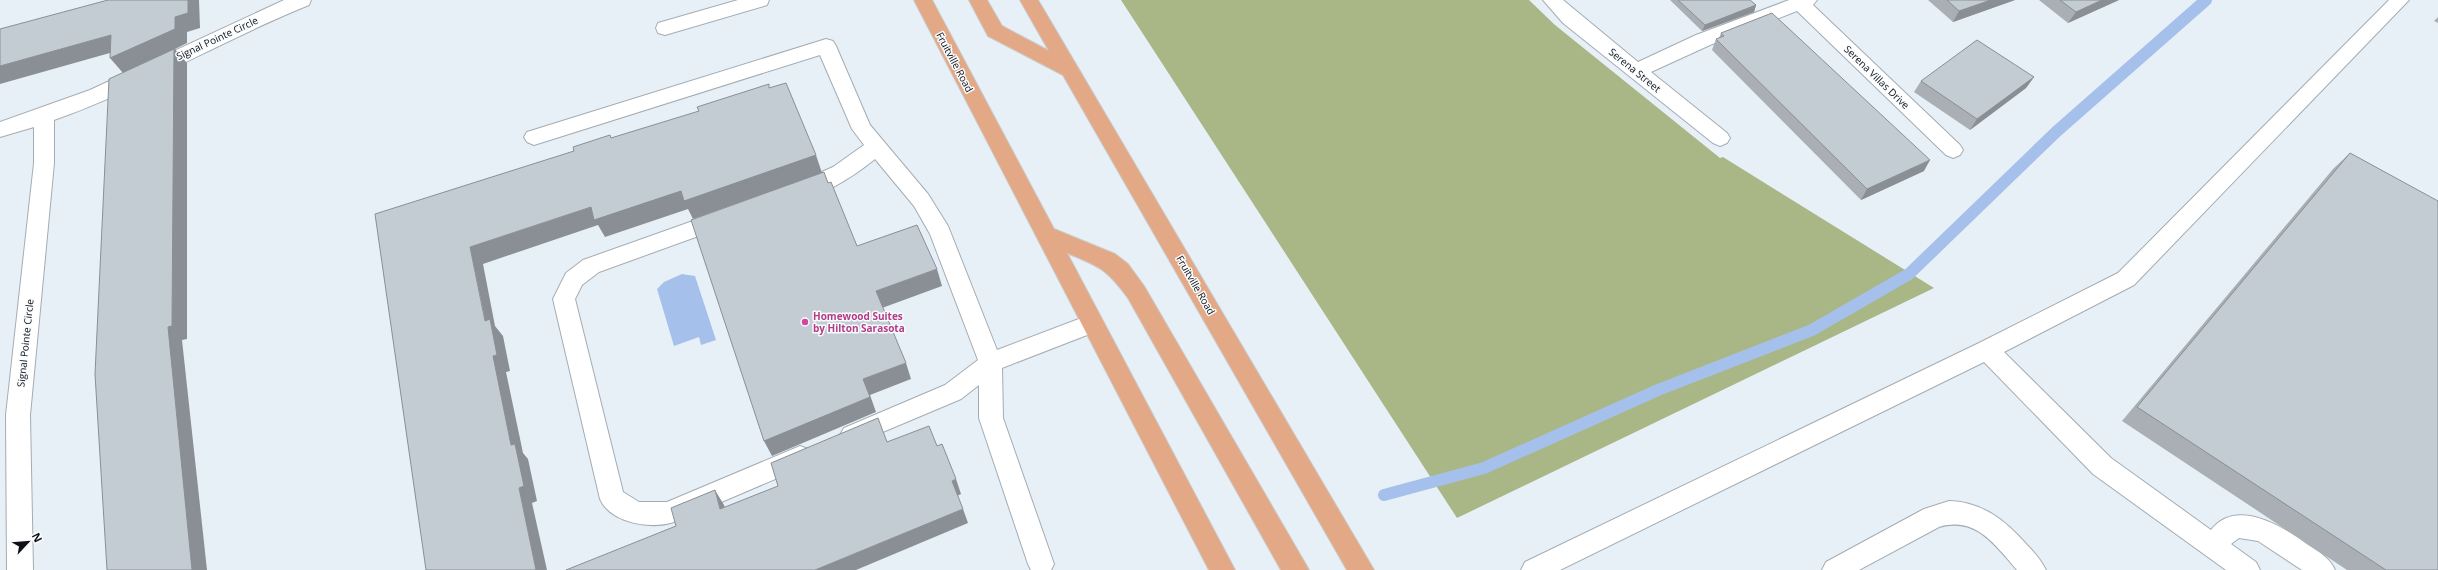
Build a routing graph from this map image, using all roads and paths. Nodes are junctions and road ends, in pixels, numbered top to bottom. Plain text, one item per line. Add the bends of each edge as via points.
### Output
1 (302, 0) edge
2 (760, 0) edge
3 (922, 0) edge
4 (978, 0) edge
5 (1029, 0) edge
6 (1552, 0) edge
7 (2400, 0) edge
8 (1804, 2) edge
9 (665, 28) dead end
10 (1072, 71) junction
11 (1636, 71) junction
12 (44, 116) junction
13 (0, 130) edge
14 (534, 137) dead end
15 (1720, 138) dead end
16 (876, 146) junction
17 (1954, 150) dead end
18 (778, 199) edge
19 (740, 212) edge
20 (1046, 235) junction
21 (1092, 323) junction
22 (1987, 350) junction
23 (991, 363) junction
24 (2214, 547) junction
25 (1041, 564) dead end
26 (20, 570) edge
27 (1222, 570) edge
28 (1296, 570) edge
29 (1361, 570) edge
30 (1534, 570) edge
31 (1834, 570) edge
32 (2033, 570) edge
33 (2247, 570) edge
34 (2322, 570) edge

1 - 12 street, Signal Pointe Circle via 110,90
2 - 9 street
3 - 20 main road, Fruitville Road
4 - 10 main road via 995,31
5 - 10 main road, Fruitville Road
6 - 11 street, Serena Street via 1570,18
7 - 22 street via 2126,279
8 - 11 street, Serena Villas Drive via 1703,40
8 - 17 street, Serena Villas Drive
10 - 29 main road, Fruitville Road
11 - 15 street, Serena Street
12 - 13 street, Signal Pointe Circle
12 - 26 street, Signal Pointe Circle via 44,163 18,415
14 - 16 street via 826,46 862,129
16 - 18 street via 857,164 830,180
16 - 23 street via 921,200 940,232
19 - 23 street via 591,266 574,279 564,299 612,499 636,513 668,513 953,392
20 - 21 main road, Fruitville Road
20 - 28 main road via 1107,260 1127,278 1285,555
21 - 23 street
21 - 27 main road, Fruitville Road
22 - 24 street via 2102,466
22 - 30 street
23 - 25 street via 991,418
24 - 33 street
24 - 34 street via 2227,531 2249,526 2266,532
31 - 32 street via 1933,517 1944,512 1958,512 1991,523

